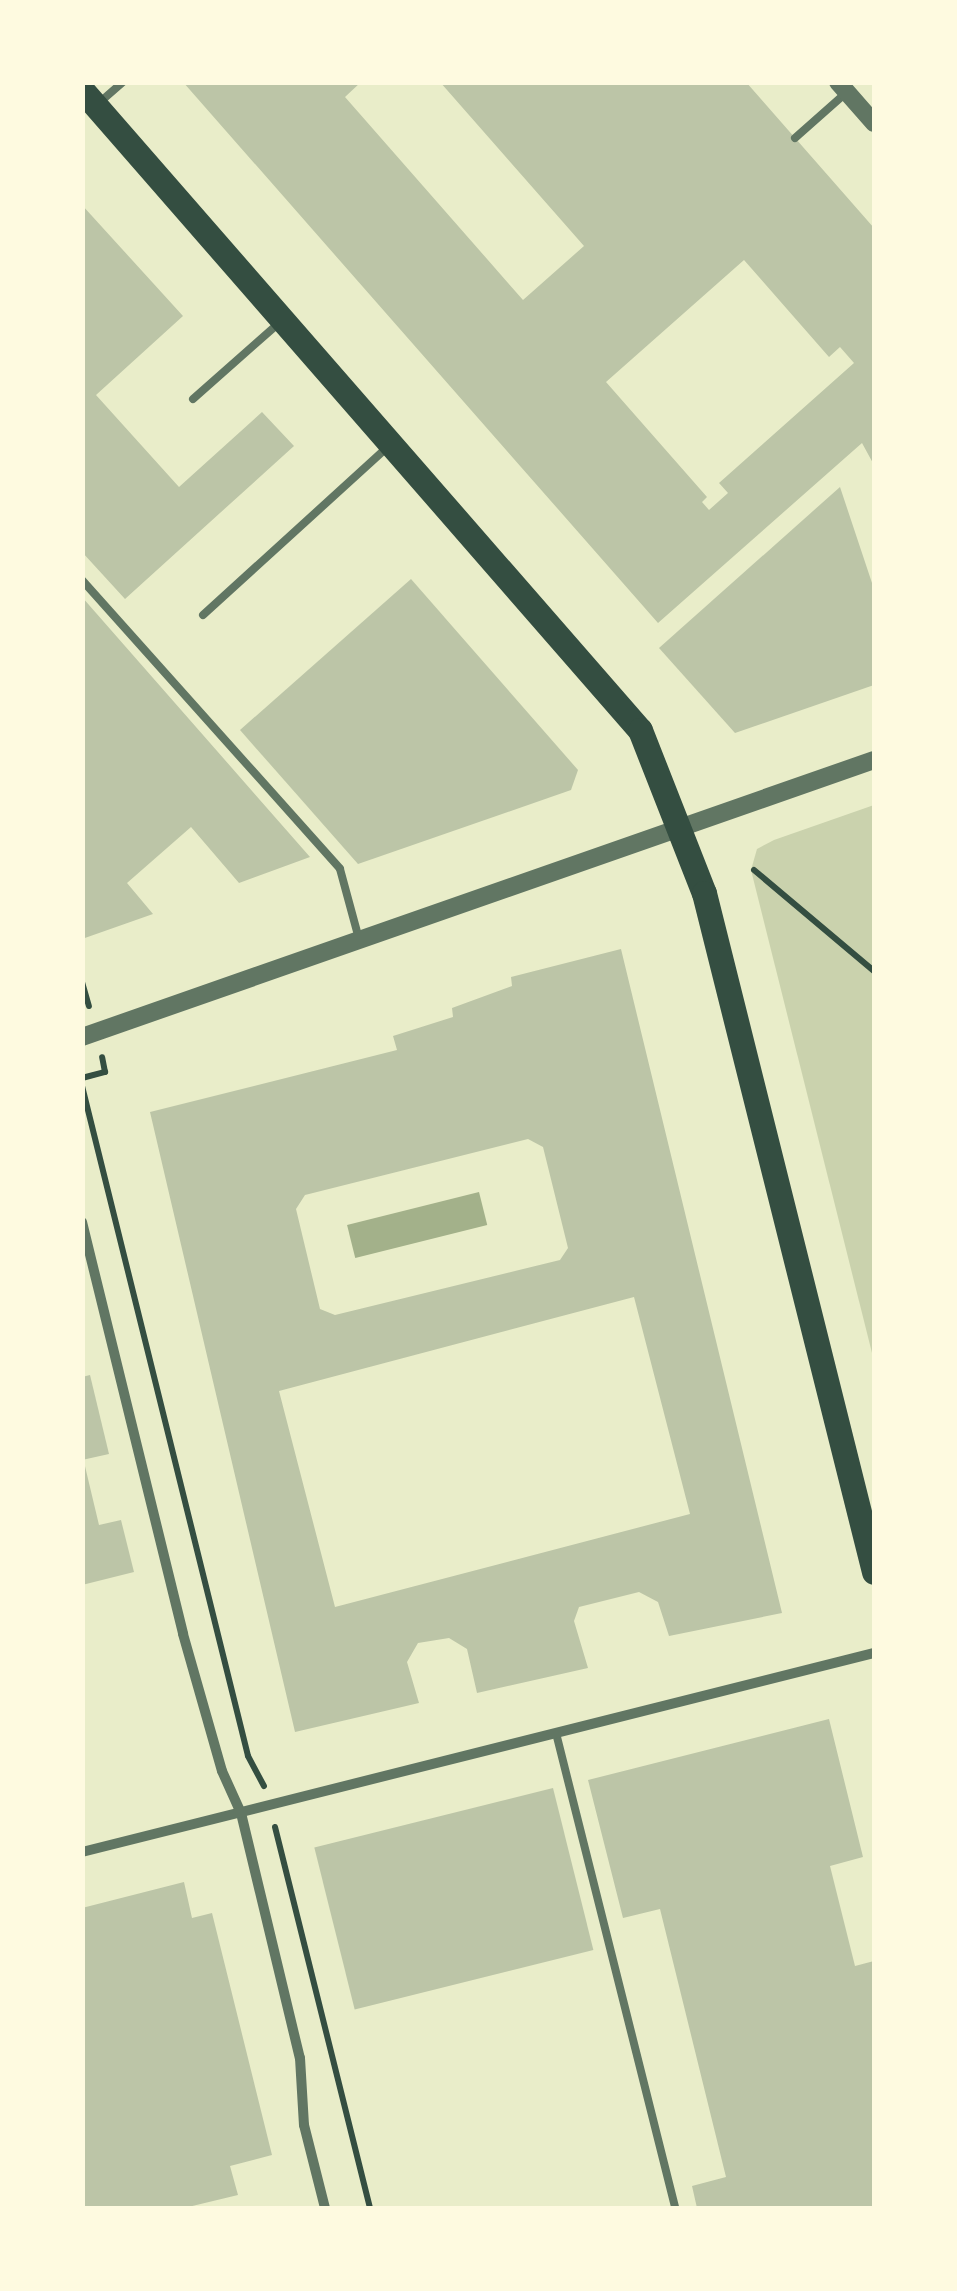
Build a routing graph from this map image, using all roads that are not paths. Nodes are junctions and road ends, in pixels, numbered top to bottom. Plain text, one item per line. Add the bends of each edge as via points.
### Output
1 (124, 82) edge
2 (843, 87) edge
3 (87, 104) edge
4 (874, 123) edge
5 (795, 138) dead end
6 (283, 319) junction
7 (194, 399) dead end
8 (392, 443) junction
9 (82, 580) edge
10 (203, 614) dead end
11 (874, 760) edge
12 (683, 826) junction
13 (360, 940) junction
14 (82, 1036) edge
15 (82, 1222) edge
16 (874, 1572) edge
17 (874, 1653) edge
18 (556, 1733) junction
19 (242, 1813) junction
20 (82, 1852) edge
21 (325, 2208) edge
22 (676, 2208) edge

1 - 3 lane
2 - 4 street
2 - 5 lane
3 - 6 main road
6 - 7 lane
6 - 8 main road
8 - 10 lane
8 - 12 main road via 640,730
9 - 13 lane via 340,869
11 - 12 street
12 - 13 street
12 - 16 main road
13 - 14 street
15 - 19 street via 183,1634 222,1772
17 - 18 street
18 - 19 street
18 - 22 lane
19 - 20 street
19 - 21 street via 300,2058 304,2126

